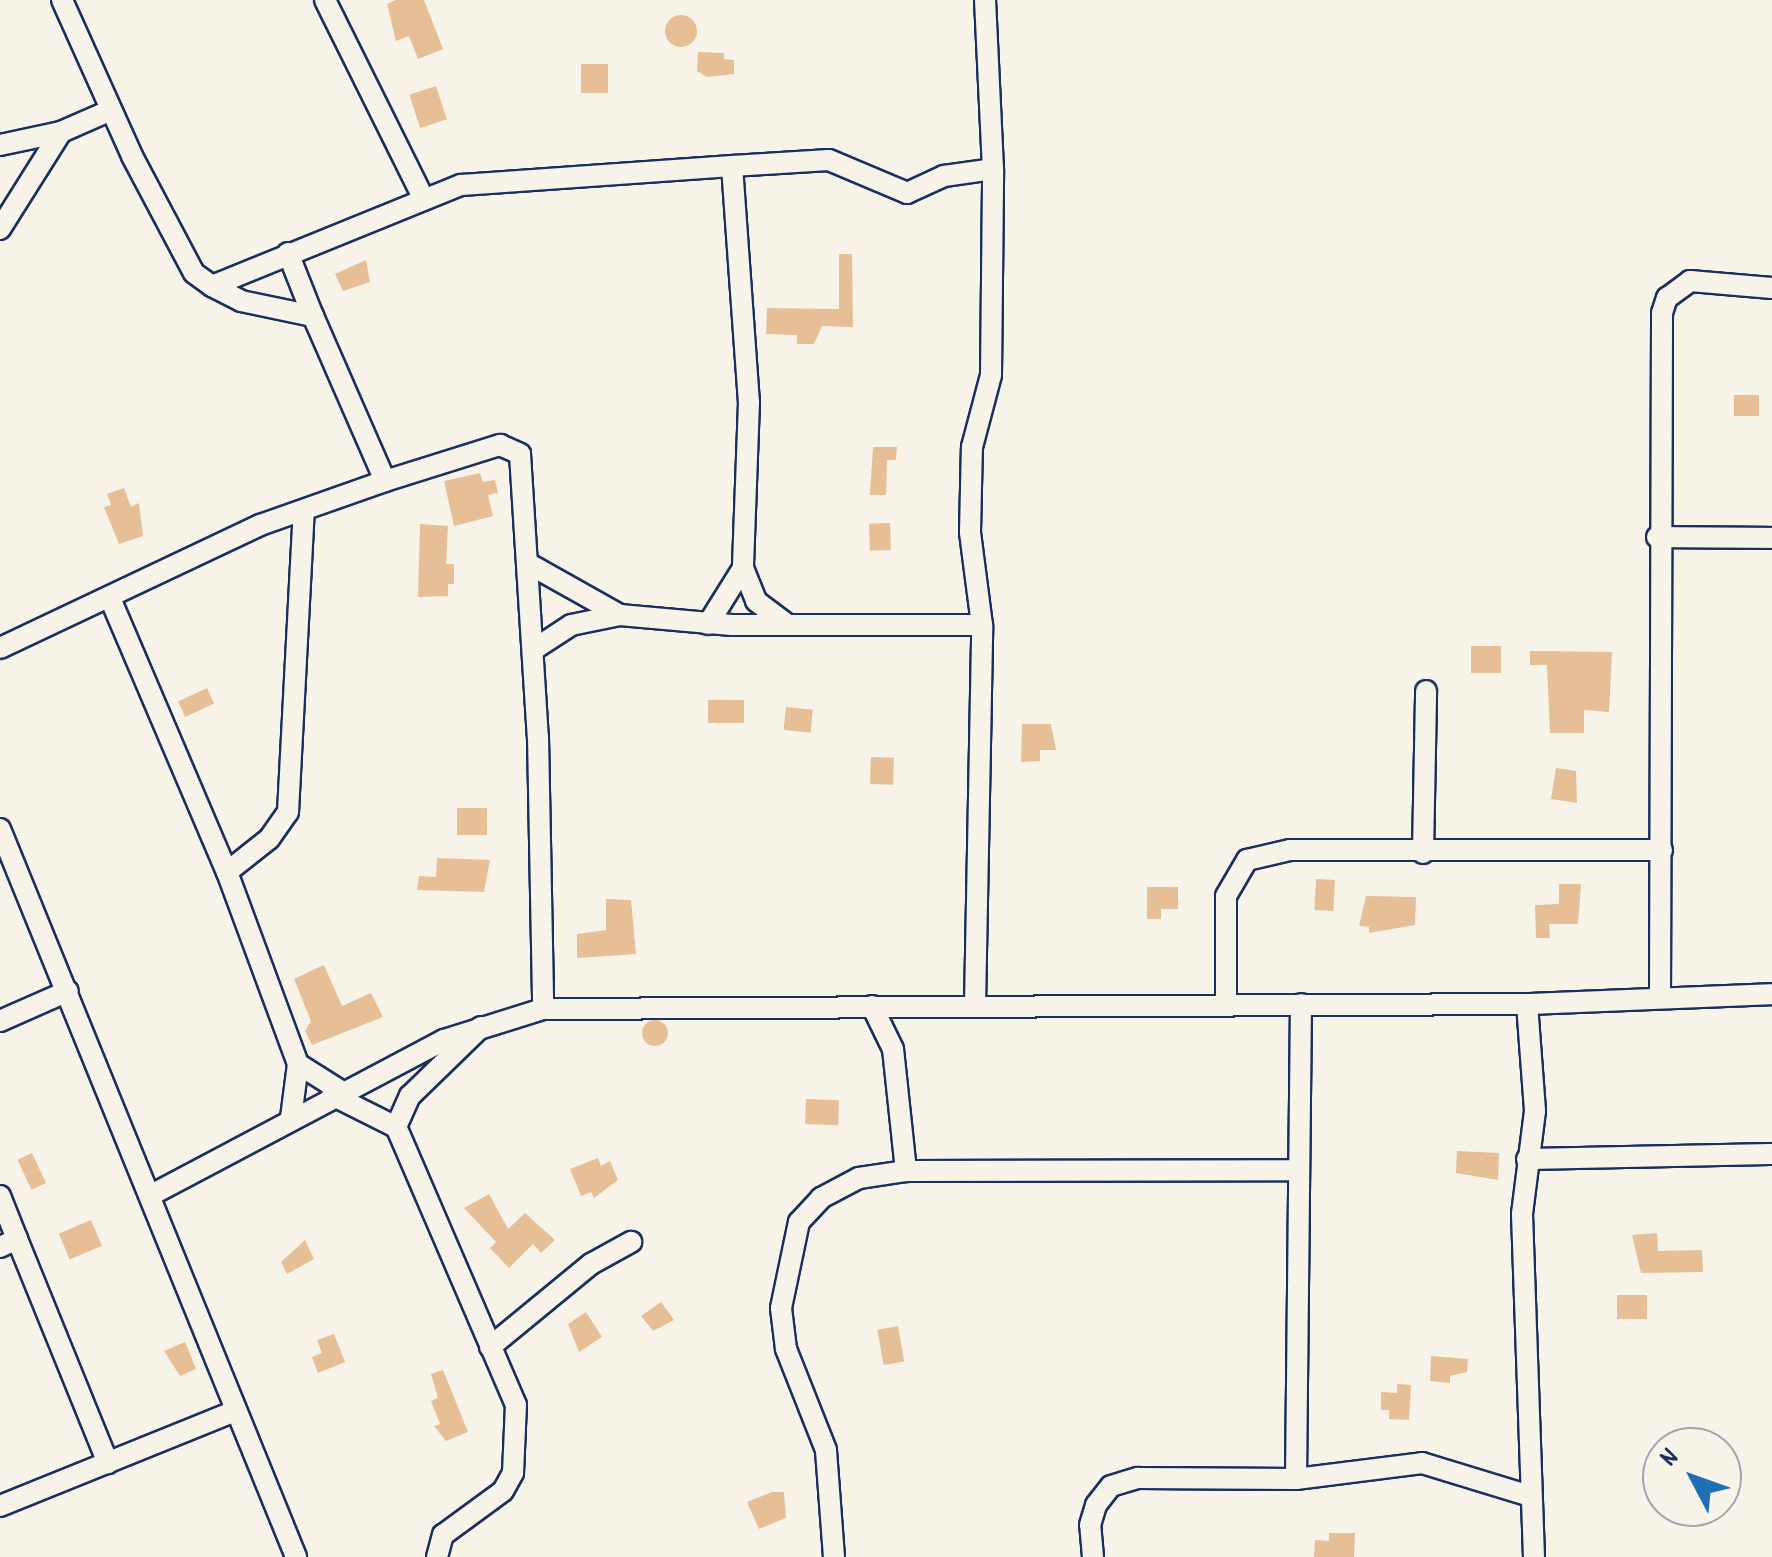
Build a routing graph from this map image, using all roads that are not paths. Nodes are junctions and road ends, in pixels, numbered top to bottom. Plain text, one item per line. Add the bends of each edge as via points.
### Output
1 (62, 0) edge
2 (325, 0) edge
3 (985, 0) edge
4 (109, 111) junction
5 (61, 132) junction
6 (0, 145) edge
7 (732, 166) junction
8 (993, 169) junction
9 (423, 197) junction
10 (0, 229) edge
11 (288, 253) junction
12 (212, 286) junction
13 (1772, 288) edge
14 (313, 316) junction
15 (385, 481) junction
16 (304, 511) junction
17 (1657, 537) junction
18 (1772, 538) edge
19 (529, 564) junction
20 (743, 568) junction
21 (110, 598) junction
22 (620, 615) junction
23 (708, 624) junction
24 (788, 625) junction
25 (982, 626) junction
26 (0, 648) edge
27 (533, 650) junction
28 (1426, 691) dead end
29 (0, 829) edge
30 (1662, 850) junction
31 (1423, 854) junction
32 (226, 872) junction
33 (68, 991) junction
34 (1772, 994) edge
35 (1660, 997) junction
36 (1226, 1001) junction
37 (1301, 1004) junction
38 (1528, 1004) junction
39 (974, 1005) junction
40 (872, 1006) junction
41 (543, 1009) junction
42 (0, 1021) edge
43 (485, 1022) junction
44 (298, 1064) junction
45 (336, 1093) junction
46 (291, 1118) junction
47 (396, 1127) junction
48 (1772, 1154) edge
49 (1527, 1159) junction
50 (1296, 1170) junction
51 (906, 1171) junction
52 (152, 1194) junction
53 (0, 1196) edge
54 (631, 1242) dead end
55 (9, 1243) edge
56 (490, 1346) junction
57 (236, 1411) junction
58 (108, 1463) junction
59 (1296, 1479) junction
60 (1530, 1496) junction
61 (0, 1506) edge
62 (296, 1557) edge
63 (437, 1557) edge
64 (834, 1557) edge
65 (1094, 1557) edge
66 (1534, 1557) edge

1 - 4 street
2 - 9 street
3 - 8 street
4 - 5 street
4 - 12 street via 194,273
5 - 6 street
5 - 10 street
7 - 8 street via 830,160 908,193 944,176
7 - 9 street via 506,178
7 - 20 street via 749,402
8 - 25 street via 991,375 972,447 970,532
9 - 11 street
11 - 12 street
11 - 14 street
12 - 14 street via 241,301
13 - 17 street via 1690,282 1667,298
14 - 15 street
15 - 16 street
15 - 19 street via 511,446 524,472
16 - 21 street via 260,524
16 - 32 street via 288,812 269,839
17 - 18 street
17 - 30 street
19 - 22 street
19 - 27 street
20 - 23 street
20 - 24 street via 756,601
21 - 26 street
21 - 32 street
22 - 23 street
22 - 27 street via 570,625
23 - 24 street
24 - 25 street
25 - 39 street
27 - 41 street
28 - 31 street
29 - 33 street
30 - 31 street
30 - 35 street
31 - 36 street via 1290,850 1247,860 1226,896
32 - 44 street
33 - 42 street
33 - 52 street
34 - 35 street
35 - 38 street
36 - 37 street
36 - 39 street
37 - 38 street
37 - 50 street
38 - 49 street via 1535,1111
39 - 40 street
40 - 41 street
40 - 51 street via 893,1049
41 - 43 street
43 - 45 street
43 - 47 street via 410,1096
44 - 45 street
44 - 46 street
45 - 46 street
45 - 47 street
46 - 52 street
47 - 56 street
48 - 49 street
49 - 60 street via 1522,1214
50 - 51 street
50 - 59 street
51 - 64 street via 859,1178 821,1198 799,1222 790,1252 782,1332 826,1450
52 - 57 street
53 - 55 street
54 - 56 street via 591,1264
55 - 58 street
56 - 63 street via 516,1405 513,1473 496,1498 443,1535
57 - 58 street
57 - 62 street
58 - 61 street
59 - 60 street via 1422,1462
59 - 65 street via 1188,1475 1111,1486 1090,1525
60 - 66 street

